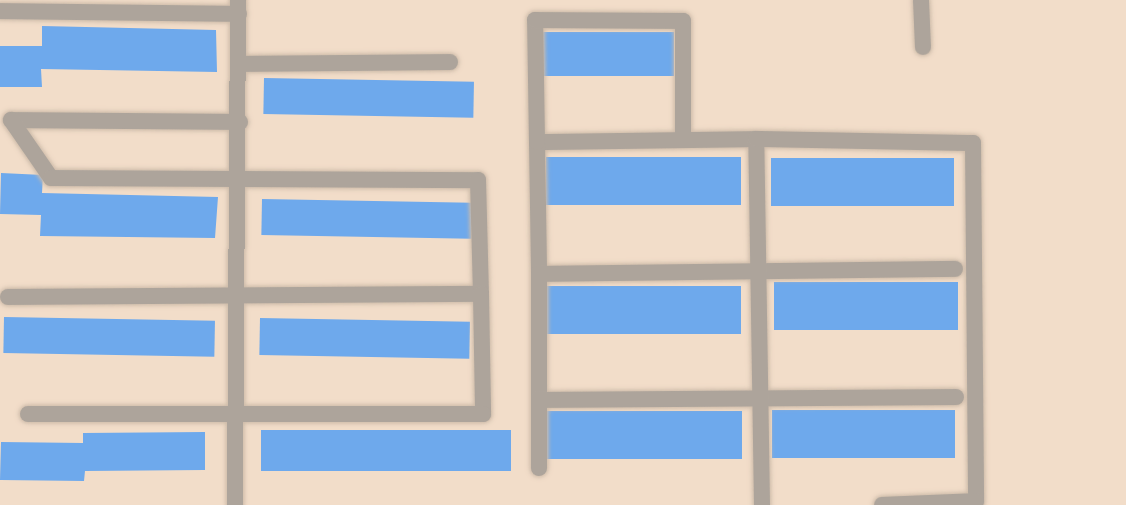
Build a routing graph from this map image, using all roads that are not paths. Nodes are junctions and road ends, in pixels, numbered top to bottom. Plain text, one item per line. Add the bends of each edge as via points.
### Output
1 (921, 0) edge
2 (238, 7) edge
3 (0, 11) edge
4 (923, 47) dead end
5 (450, 62) dead end
6 (239, 64) junction
7 (240, 122) junction
8 (756, 139) junction
9 (683, 140) junction
10 (537, 142) junction
11 (239, 179) junction
12 (955, 269) dead end
13 (758, 273) junction
14 (539, 274) junction
15 (481, 294) junction
16 (238, 296) junction
17 (8, 297) dead end
18 (956, 397) dead end
19 (760, 399) junction
20 (539, 400) junction
21 (28, 414) dead end
22 (236, 414) junction
23 (539, 468) dead end
24 (235, 505) edge
25 (762, 505) edge
26 (882, 505) edge

1 - 4 street
2 - 3 street
2 - 6 street
5 - 6 street
6 - 7 street
7 - 11 street
7 - 11 street via 11,120 51,178
8 - 9 street
8 - 13 street
8 - 26 street via 974,143 976,501
9 - 10 street
9 - 10 street via 683,21 535,20
10 - 14 street
11 - 15 street via 478,180
11 - 16 street
12 - 13 street
13 - 14 street
13 - 19 street
14 - 20 street
15 - 16 street
15 - 22 street via 483,414
16 - 17 street
16 - 22 street
18 - 19 street
19 - 20 street
19 - 25 street
20 - 23 street
21 - 22 street
22 - 24 street

